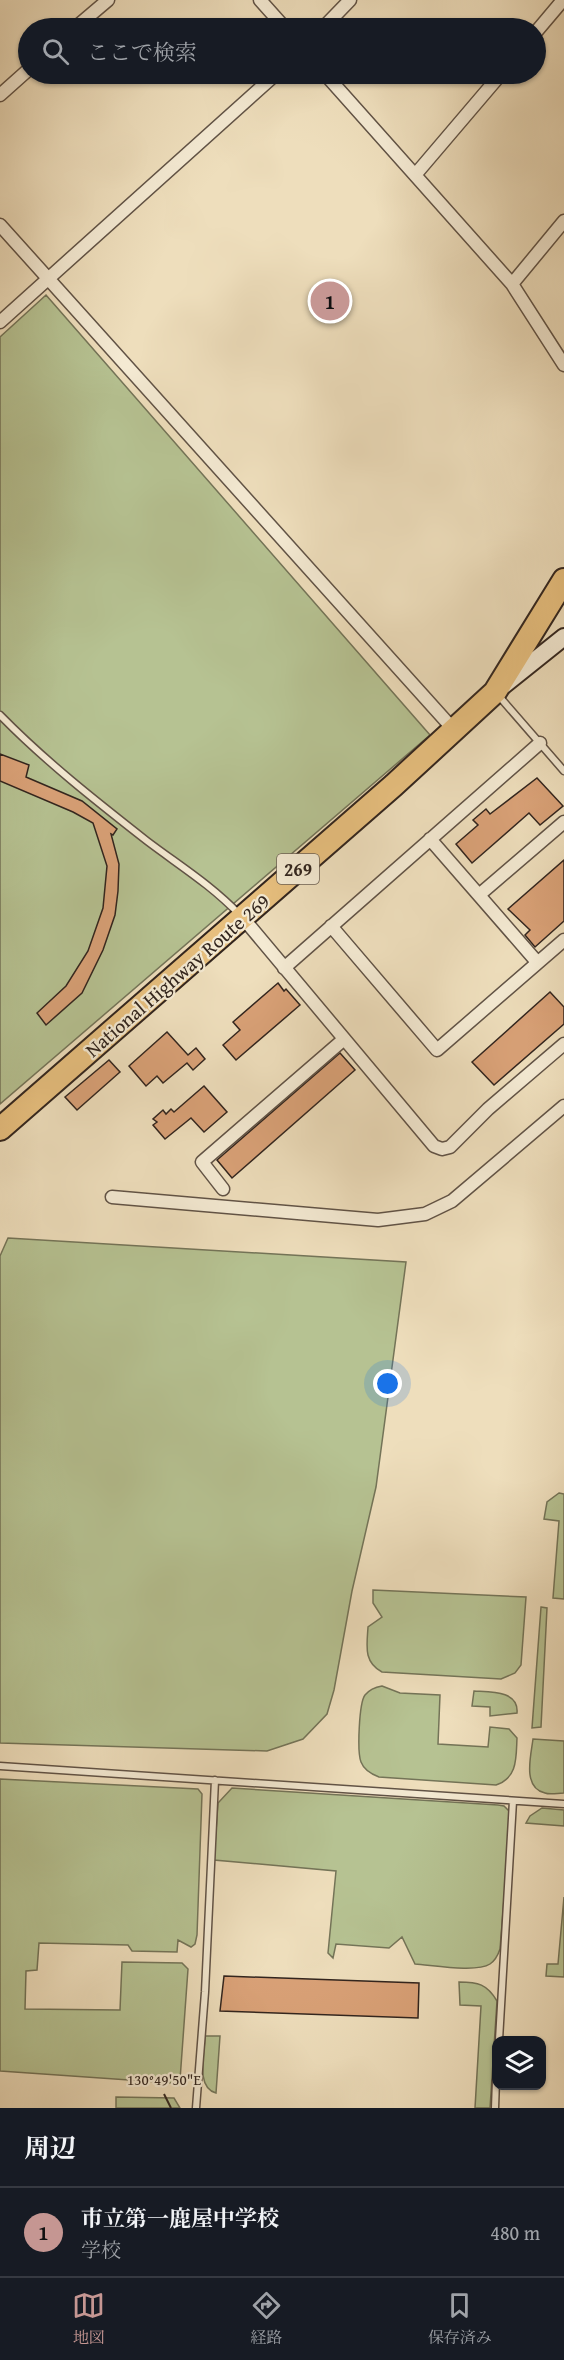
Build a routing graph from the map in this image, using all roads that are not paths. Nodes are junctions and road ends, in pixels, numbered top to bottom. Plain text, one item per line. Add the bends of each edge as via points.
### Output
1 (108, 0) edge
2 (260, 0) edge
3 (350, 0) edge
4 (563, 0) edge
5 (87, 18) edge
6 (276, 18) edge
7 (333, 18) edge
8 (546, 20) edge
9 (18, 79) edge
10 (265, 84) edge
11 (334, 84) edge
12 (492, 84) edge
13 (0, 95) edge
14 (415, 175) junction
15 (564, 221) edge
16 (0, 225) edge
17 (48, 279) junction
18 (512, 284) junction
19 (0, 322) edge
20 (564, 365) edge
21 (564, 580) edge
22 (564, 637) edge
23 (495, 692) junction
24 (0, 715) edge
25 (454, 730) junction
26 (540, 742) junction
27 (564, 771) edge
28 (564, 822) edge
29 (430, 839) junction
30 (479, 895) junction
31 (243, 918) junction
32 (331, 926) junction
33 (564, 940) edge
34 (537, 963) junction
35 (284, 968) junction
36 (343, 1040) junction
37 (564, 1044) edge
38 (564, 1106) edge
39 (0, 1129) edge
40 (224, 1189) dead end
41 (112, 1197) dead end
42 (0, 1766) edge
43 (215, 1780) junction
44 (513, 1801) junction
45 (564, 1804) edge
46 (499, 2036) edge
47 (496, 2090) edge
48 (196, 2108) edge
49 (495, 2108) edge

1 - 5 street
2 - 6 street
3 - 7 street
4 - 8 street
9 - 13 street
10 - 17 street
11 - 14 street
12 - 14 street
14 - 18 street
15 - 18 street
16 - 17 street
17 - 19 street
17 - 25 street
18 - 20 street
21 - 23 highway, National Highway Route 269 / 269
22 - 23 street
23 - 25 highway, National Highway Route 269 / 269
23 - 26 lane
24 - 31 lane via 36,751 216,891
25 - 31 highway, National Highway Route 269 / 269
26 - 27 lane
26 - 29 street
28 - 30 street
29 - 30 street
29 - 32 street
30 - 34 street
31 - 35 street
31 - 39 highway, National Highway Route 269 / 269
32 - 34 street via 437,1050
32 - 35 street
33 - 34 street
35 - 36 street
36 - 37 street via 434,1146 442,1149 450,1147
36 - 40 street via 202,1162
38 - 41 street via 452,1201 419,1216 378,1220
42 - 43 lane
43 - 44 lane
43 - 48 lane
44 - 45 lane
44 - 46 lane
47 - 49 lane

